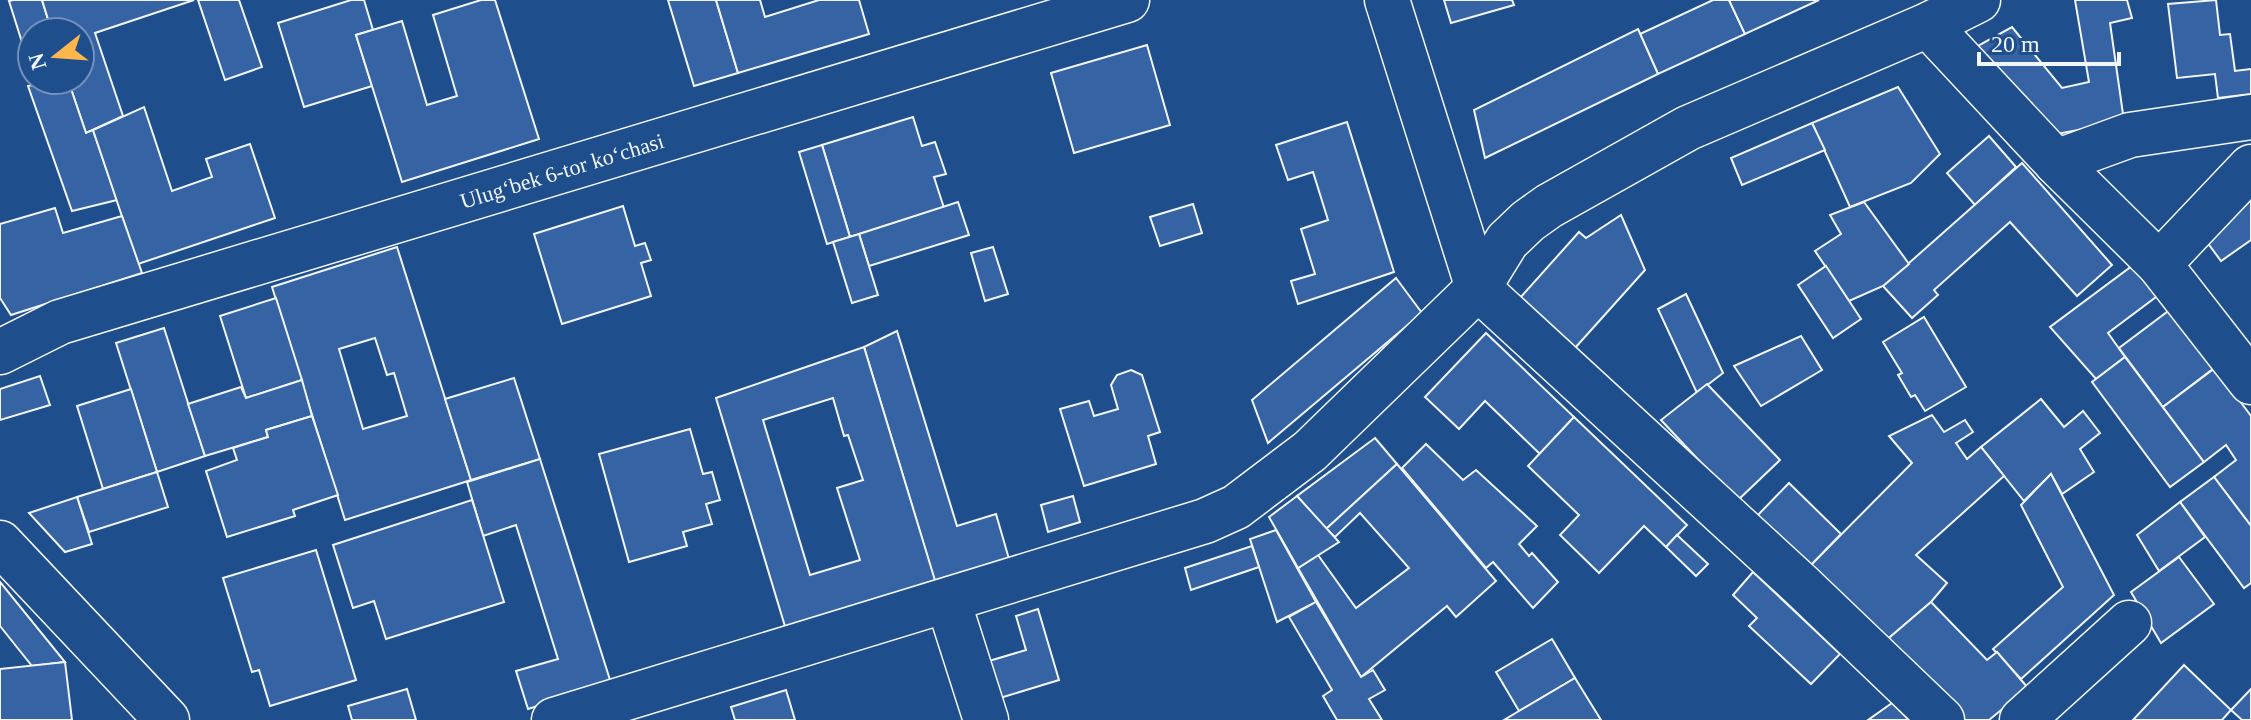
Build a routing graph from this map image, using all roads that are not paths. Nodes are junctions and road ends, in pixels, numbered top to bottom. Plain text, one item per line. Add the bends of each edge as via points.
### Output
1 (1127, 0) edge
2 (1387, 0) edge
3 (1978, 0) edge
4 (1928, 25) junction
5 (2251, 117) edge
6 (2056, 162) junction
7 (2251, 167) edge
8 (2159, 264) junction
9 (1478, 288) junction
10 (0, 352) edge
11 (2251, 382) edge
12 (0, 543) edge
13 (948, 601) junction
14 (2129, 623) dead end
15 (167, 720) edge
16 (554, 720) edge
17 (986, 720) edge
18 (1942, 720) edge
19 (2022, 720) edge

1 - 10 street, Ulug‘bek 6-tor koʻchasi via 60,322
2 - 9 street
3 - 4 street
4 - 6 street
4 - 9 street via 1688,128 1549,206 1507,241
5 - 6 street via 2130,135
6 - 8 street
7 - 8 street
8 - 11 street
9 - 13 street via 1310,451 1236,507
9 - 18 street
12 - 15 street
13 - 16 street
13 - 17 street
14 - 19 street

